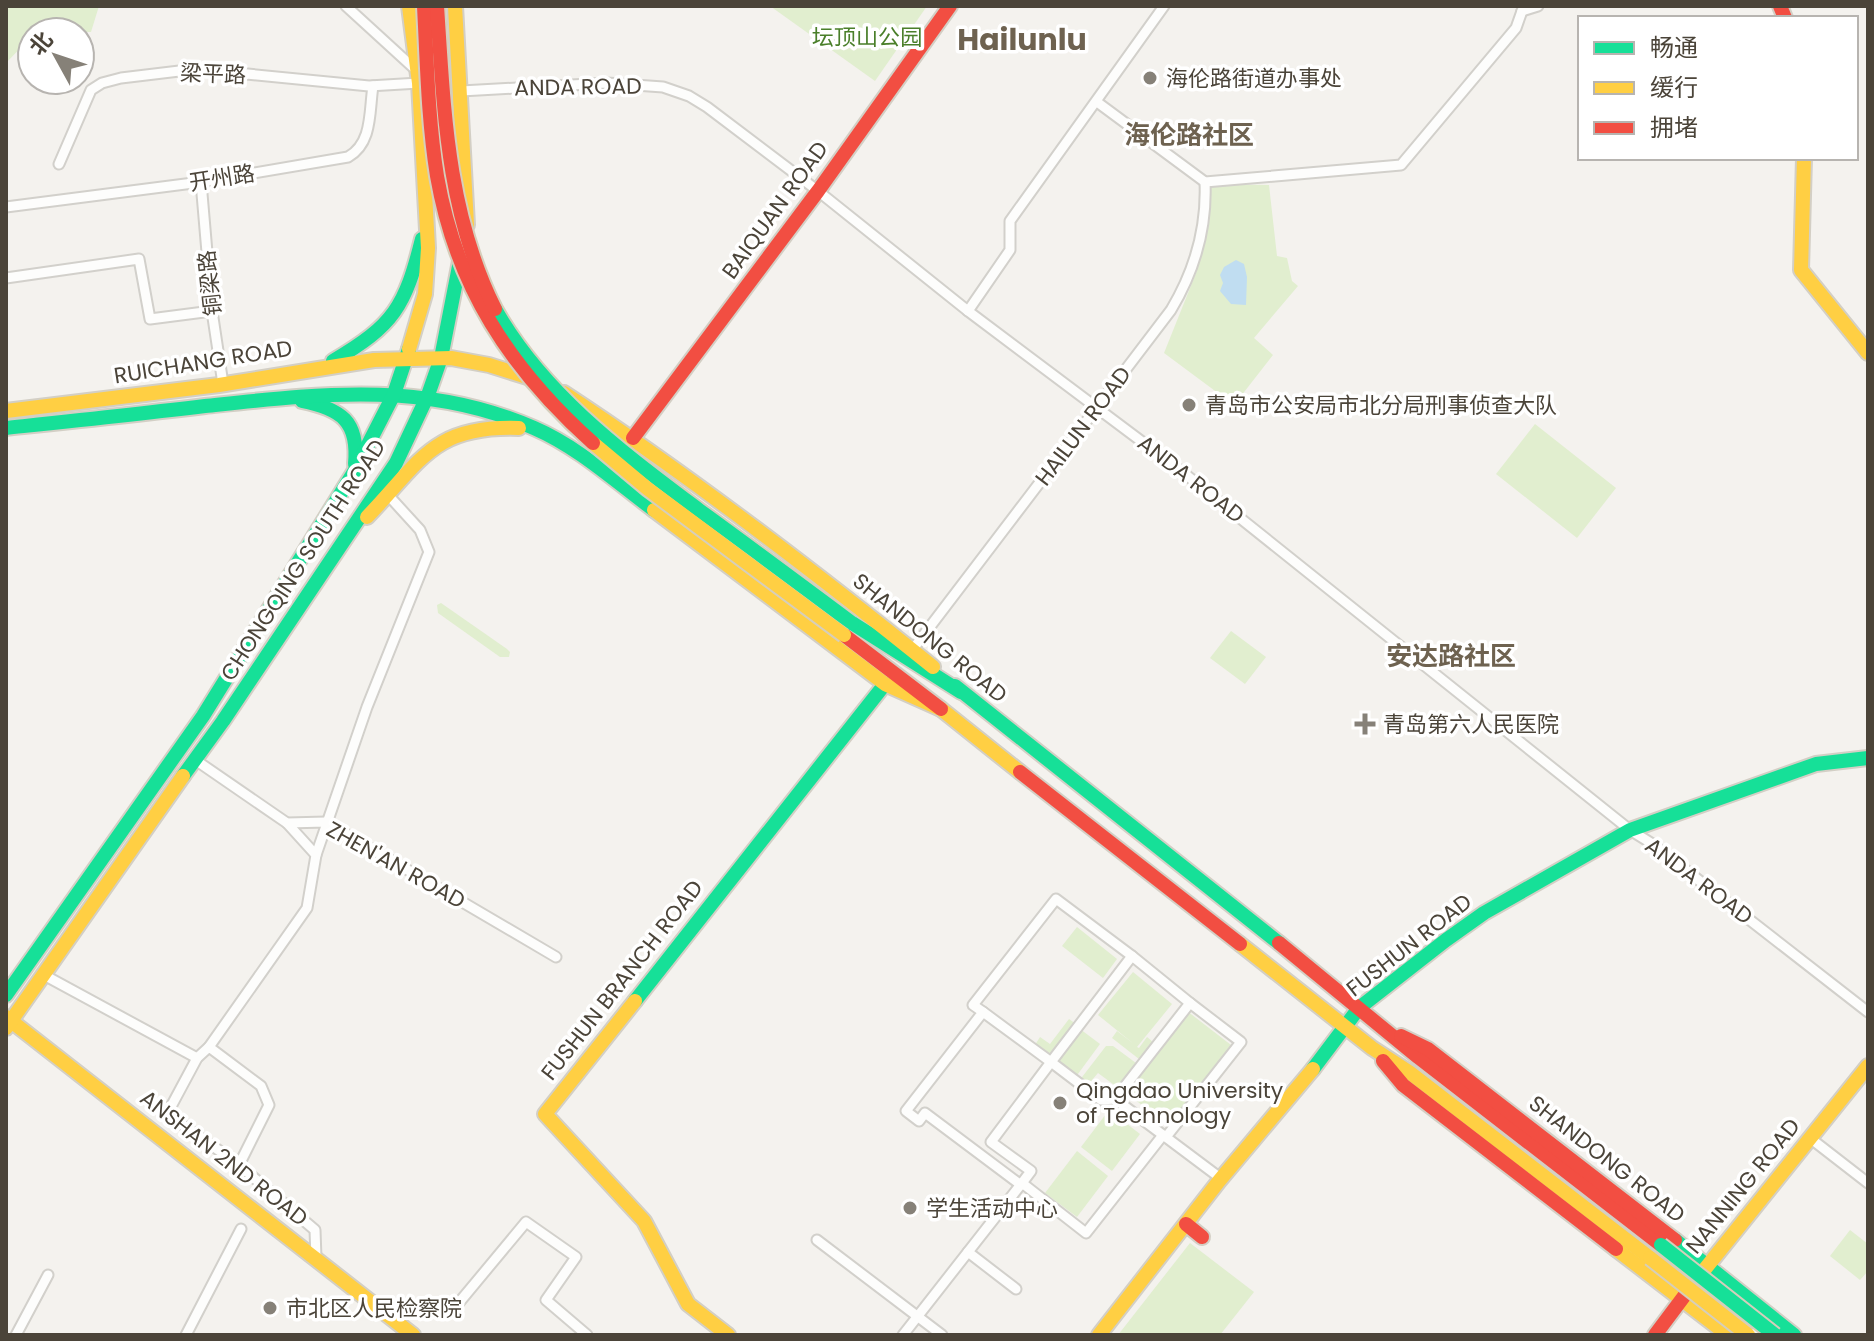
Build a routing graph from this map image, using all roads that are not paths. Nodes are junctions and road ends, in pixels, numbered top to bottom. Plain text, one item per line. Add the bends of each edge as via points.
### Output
1 (346, 6) edge
2 (409, 6) edge
3 (424, 6) edge
4 (437, 6) edge
5 (455, 6) edge
6 (950, 6) edge
7 (1164, 6) edge
8 (1538, 6) edge
9 (1520, 9) edge
10 (418, 78) junction
11 (373, 86) junction
12 (461, 91) junction
13 (1097, 102) junction
14 (1804, 160) edge
15 (59, 164) dead end
16 (201, 182) junction
17 (1205, 182) junction
18 (818, 191) junction
19 (11, 206) edge
20 (427, 216) junction
21 (468, 217) junction
22 (6, 278) edge
23 (212, 311) junction
24 (968, 311) junction
25 (1868, 353) edge
26 (407, 357) junction
27 (441, 358) junction
28 (324, 366) junction
29 (223, 384) junction
30 (394, 394) junction
31 (428, 395) junction
32 (291, 397) junction
33 (574, 398) junction
34 (1098, 407) junction
35 (6, 411) edge
36 (6, 428) edge
37 (541, 431) junction
38 (633, 438) junction
39 (354, 472) junction
40 (389, 496) junction
41 (347, 537) junction
42 (848, 629) junction
43 (913, 649) junction
44 (885, 684) junction
45 (961, 692) junction
46 (941, 709) junction
47 (1868, 758) edge
48 (194, 759) junction
49 (326, 822) junction
50 (287, 823) junction
51 (1630, 830) junction
52 (316, 855) junction
53 (1132, 956) junction
54 (556, 957) dead end
55 (44, 975) junction
56 (6, 995) edge
57 (1190, 1003) junction
58 (1359, 1008) junction
59 (983, 1012) junction
60 (1868, 1012) edge
61 (8, 1022) edge
62 (1346, 1027) junction
63 (1386, 1029) junction
64 (209, 1047) junction
65 (1372, 1048) junction
66 (197, 1058) junction
67 (1051, 1062) junction
68 (1868, 1066) edge
69 (1115, 1099) junction
70 (1164, 1136) junction
71 (1810, 1138) junction
72 (239, 1165) junction
73 (1218, 1176) junction
74 (1868, 1183) edge
75 (1022, 1184) junction
76 (1186, 1224) junction
77 (241, 1229) dead end
78 (1202, 1237) dead end
79 (817, 1240) dead end
80 (968, 1252) junction
81 (316, 1258) junction
82 (1708, 1265) junction
83 (48, 1275) dead end
84 (1016, 1289) dead end
85 (1683, 1299) junction
86 (457, 1305) dead end
87 (918, 1316) junction
88 (16, 1335) edge
89 (186, 1335) edge
90 (413, 1335) edge
91 (587, 1335) edge
92 (728, 1335) edge
93 (903, 1335) edge
94 (942, 1335) edge
95 (1099, 1335) edge
96 (1655, 1335) edge
97 (1728, 1335) edge
98 (1748, 1335) edge
99 (1775, 1335) edge
100 (1794, 1335) edge

1 - 10 street
2 - 10 main road, CHONGQING SOUTH ROAD
3 - 42 main road, bridge via 442,202 466,276 517,368 599,451
4 - 42 main road, bridge via 456,198 477,267 503,322 566,402 608,441
5 - 12 main road, CHONGQING SOUTH ROAD
6 - 18 main road, BAIQUAN ROAD
7 - 13 street
8 - 9 street
9 - 17 street via 1516,28 1401,165
10 - 11 street, 梁平路
10 - 20 main road, CHONGQING SOUTH ROAD
11 - 15 street, 梁平路 via 196,69 121,78 91,90
11 - 16 street, 开州路 via 366,138 348,157
12 - 18 street, ANDA ROAD via 607,83 675,90 707,107
12 - 21 main road, CHONGQING SOUTH ROAD
13 - 17 street
13 - 24 street via 1010,221 1010,250
14 - 25 main road via 1801,270
16 - 19 street, 开州路
16 - 23 street, 铜梁路
17 - 34 street, HAILUN ROAD via 1202,237 1184,285
18 - 24 street, ANDA ROAD
18 - 38 main road, BAIQUAN ROAD
20 - 26 main road, CHONGQING SOUTH ROAD via 425,294
20 - 28 main road via 412,283 399,309 375,335
21 - 27 main road, CHONGQING SOUTH ROAD
21 - 33 main road via 472,266 492,320 541,375
22 - 23 street via 139,259 150,319
23 - 29 street, 铜梁路
24 - 34 street, ANDA ROAD
26 - 27 main road, SHANDONG ROAD
26 - 28 main road, RUICHANG ROAD
26 - 30 main road, CHONGQING SOUTH ROAD
27 - 31 main road, CHONGQING SOUTH ROAD
27 - 33 main road, SHANDONG ROAD via 519,373
28 - 29 main road, RUICHANG ROAD
29 - 35 main road, RUICHANG ROAD
30 - 31 main road, RUICHANG ROAD
30 - 32 main road, RUICHANG ROAD
30 - 39 main road, CHONGQING SOUTH ROAD
31 - 37 main road
31 - 41 main road, CHONGQING SOUTH ROAD via 396,463
32 - 36 main road, RUICHANG ROAD
32 - 39 main road via 329,407 343,417 355,437
33 - 38 main road, SHANDONG ROAD
34 - 43 street, HAILUN ROAD
34 - 51 street, ANDA ROAD
37 - 40 main road via 496,426 460,432 415,462
37 - 44 main road via 596,465
38 - 43 main road, SHANDONG ROAD
39 - 56 main road, CHONGQING SOUTH ROAD via 203,716
40 - 41 main road
40 - 49 street via 420,530 429,552
41 - 48 main road, CHONGQING SOUTH ROAD
42 - 45 main road
42 - 46 main road
43 - 45 main road, SHANDONG ROAD
44 - 46 main road
44 - 92 main road, FUSHUN BRANCH ROAD via 545,1114 644,1221 688,1304
45 - 58 main road, SHANDONG ROAD
46 - 62 main road
47 - 51 main road, FUSHUN ROAD via 1816,764
48 - 50 street
48 - 55 main road, CHONGQING SOUTH ROAD
49 - 50 street, ZHEN'AN ROAD
49 - 52 street
49 - 54 street, ZHEN'AN ROAD
50 - 52 street
51 - 58 main road, FUSHUN ROAD via 1484,913
51 - 60 street, ANDA ROAD
52 - 64 street via 307,908
53 - 57 street
53 - 59 street via 1056,899 973,1005
53 - 67 street
55 - 61 main road, CHONGQING SOUTH ROAD
55 - 66 street
57 - 69 street
57 - 70 street via 1241,1042
58 - 62 main road, FUSHUN ROAD
58 - 63 main road, SHANDONG ROAD
59 - 67 street
59 - 75 street via 906,1111 919,1121 925,1113
61 - 81 main road, ANSHAN 2ND ROAD
62 - 65 main road
62 - 73 main road, FUSHUN ROAD
63 - 82 main road, SHANDONG ROAD via 1428,1049
63 - 99 main road, SHANDONG ROAD, bridge
64 - 66 street
64 - 72 street via 261,1086 269,1105
65 - 85 main road via 1403,1085
65 - 98 main road, bridge
66 - 72 street via 167,1114
67 - 69 street via 1101,1100
67 - 75 street via 991,1142 1031,1171
68 - 71 main road, NANNING ROAD
69 - 70 street
70 - 73 street
70 - 75 street via 1086,1233
71 - 74 street
71 - 82 main road, NANNING ROAD
72 - 81 street via 315,1230
73 - 76 main road, FUSHUN ROAD
75 - 80 street
76 - 78 main road
76 - 95 main road, FUSHUN ROAD
77 - 89 street
79 - 87 street
80 - 84 street
80 - 87 street
81 - 90 main road, ANSHAN 2ND ROAD
82 - 85 main road, NANNING ROAD
82 - 100 main road, SHANDONG ROAD
83 - 88 street
85 - 96 main road, NANNING ROAD
85 - 97 main road
86 - 91 street via 526,1222 576,1257 546,1300
87 - 93 street
87 - 94 street

